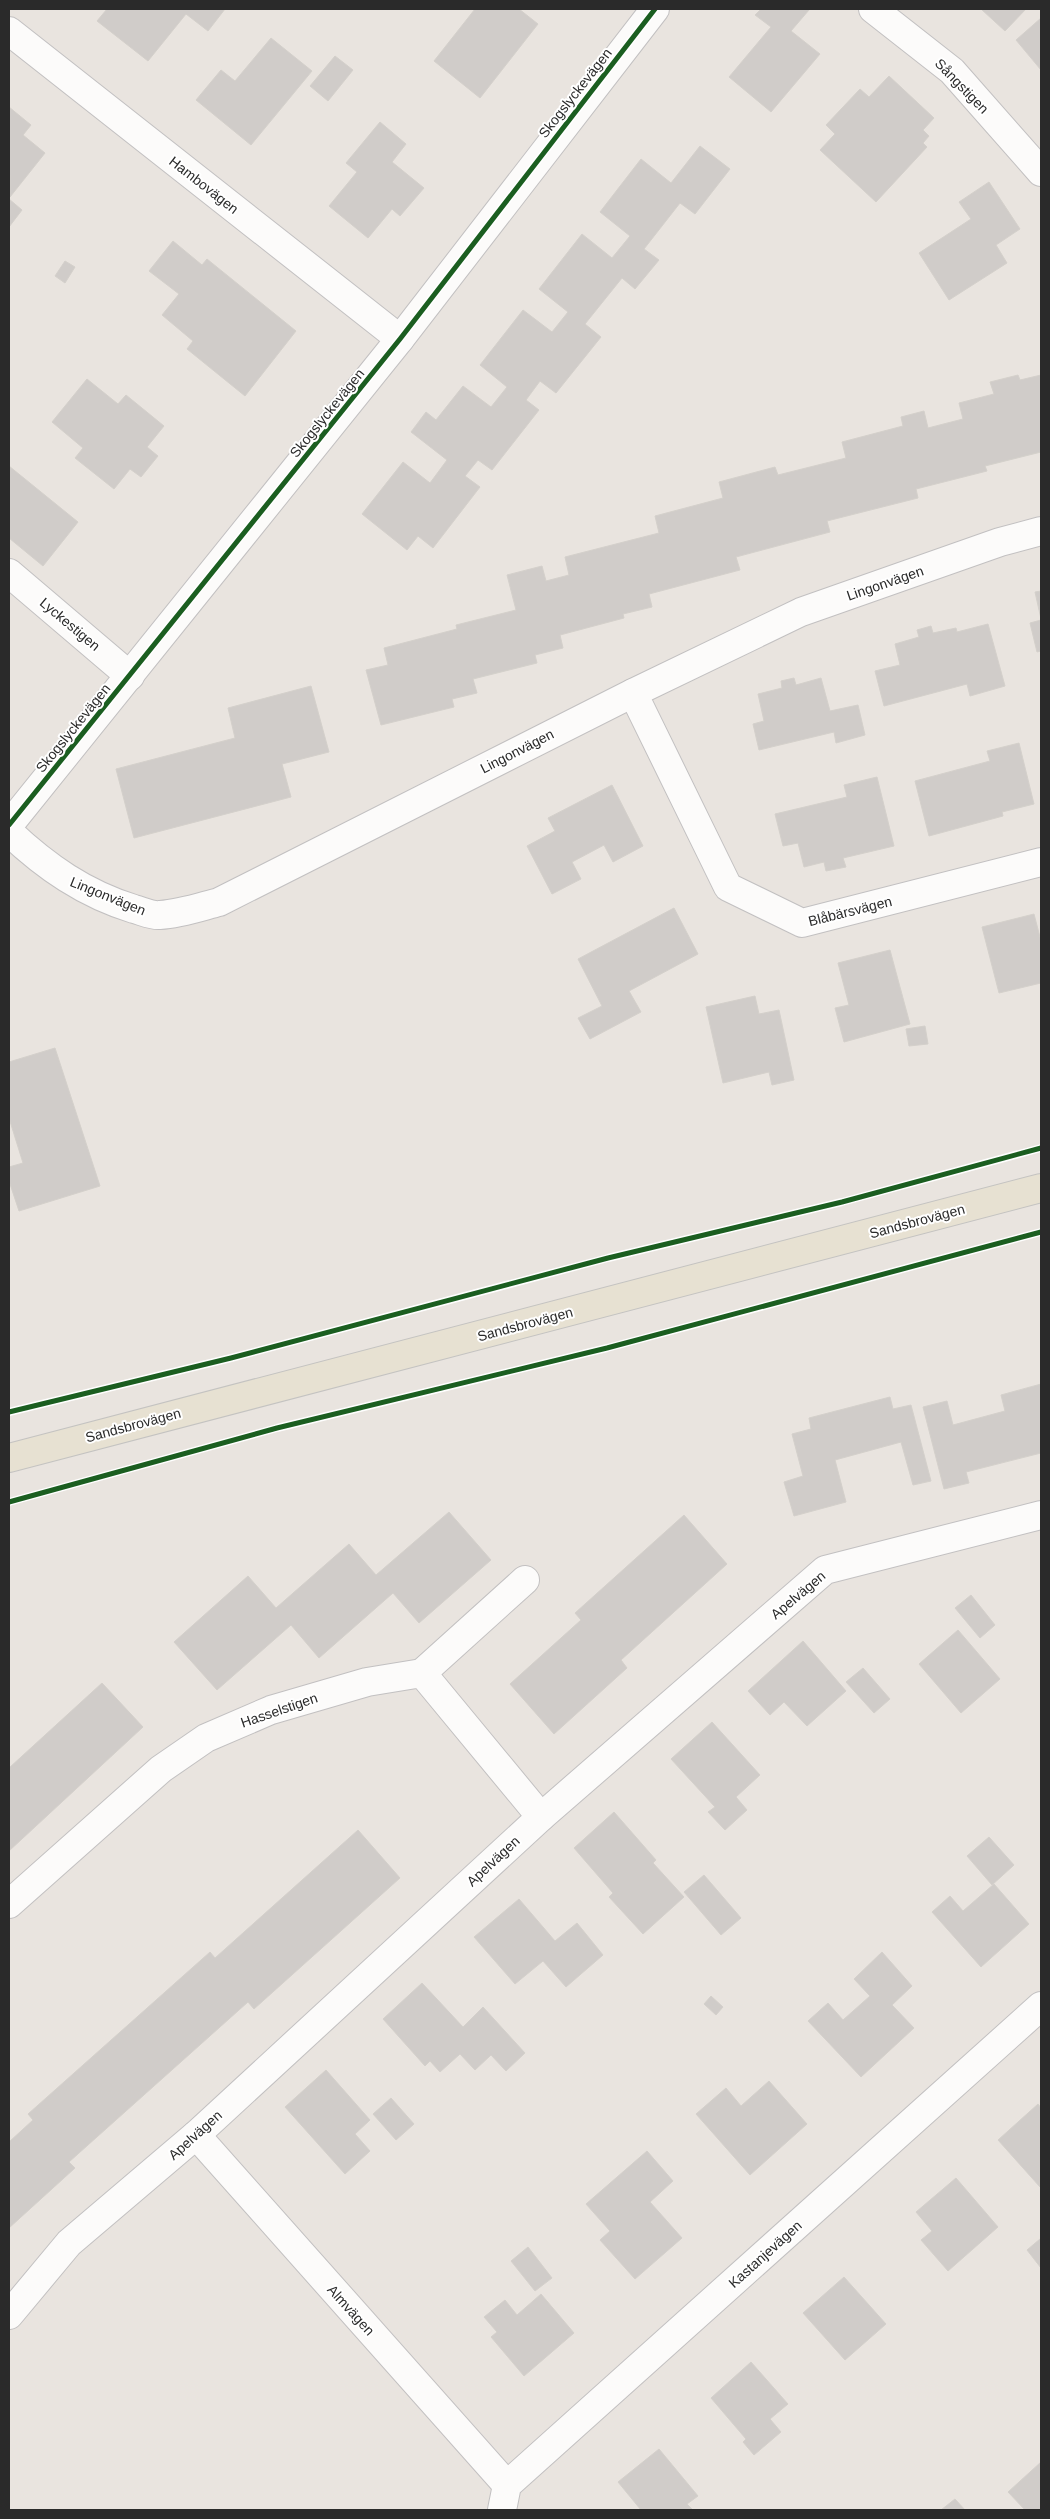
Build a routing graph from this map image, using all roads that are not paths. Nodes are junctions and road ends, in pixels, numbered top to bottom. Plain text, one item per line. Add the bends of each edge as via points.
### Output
1 (873, 9) edge
2 (646, 12) edge
3 (9, 31) edge
4 (1041, 172) edge
5 (400, 339) junction
6 (1041, 531) edge
7 (9, 572) edge
8 (130, 676) junction
9 (633, 693) junction
10 (9, 825) edge
11 (9, 832) edge
12 (1041, 862) edge
13 (1041, 1188) edge
14 (9, 1458) edge
15 (1041, 1515) edge
16 (525, 1580) dead end
17 (422, 1672) junction
18 (541, 1817) junction
19 (9, 1904) edge
20 (1041, 2006) edge
21 (196, 2135) junction
22 (9, 2315) edge
23 (505, 2498) edge

1 - 4 street, Sångstigen via 952,71
2 - 5 street, Skogslyckevägen
3 - 5 street, Hambovägen
5 - 8 street, Skogslyckevägen
6 - 9 street, Lingonvägen via 1000,542 801,612
7 - 8 street, Lyckestigen
8 - 10 street, Skogslyckevägen
9 - 11 street, Lingonvägen via 219,902 188,911 158,916 97,895 65,879
9 - 12 street, Blåbärsvägen via 728,887 802,923
13 - 14 main road, Sandsbrovägen
15 - 18 street, Apelvägen via 825,1570
16 - 17 street
17 - 18 street
17 - 19 street, Hasselstigen via 367,1682 271,1710 206,1738 160,1769
18 - 21 street, Apelvägen
20 - 23 street, Kastanjevägen
21 - 22 street, Apelvägen via 69,2243
21 - 23 street, Almvägen

